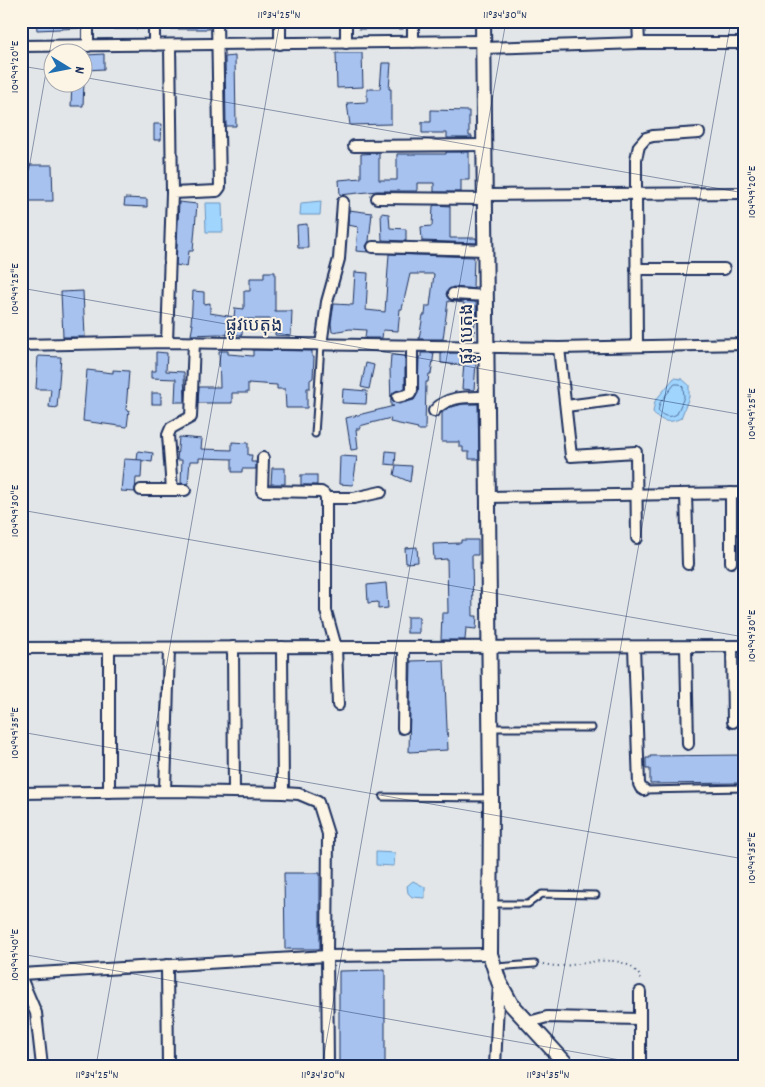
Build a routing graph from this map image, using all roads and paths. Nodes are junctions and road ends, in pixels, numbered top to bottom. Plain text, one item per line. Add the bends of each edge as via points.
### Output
1 (88, 21) edge
2 (154, 21) edge
3 (217, 21) edge
4 (280, 21) edge
5 (346, 21) edge
6 (413, 21) edge
7 (483, 21) edge
8 (638, 21) edge
9 (21, 35) edge
10 (88, 42) edge
11 (414, 42) junction
12 (346, 43) junction
13 (638, 43) junction
14 (744, 43) edge
15 (280, 44) junction
16 (483, 44) junction
17 (154, 45) junction
18 (170, 45) junction
19 (218, 45) junction
20 (21, 46) edge
21 (42, 46) edge
22 (92, 46) edge
23 (699, 133) dead end
24 (485, 145) junction
25 (354, 146) dead end
26 (172, 193) junction
27 (744, 193) edge
28 (636, 194) junction
29 (485, 197) junction
30 (377, 198) dead end
31 (343, 202) dead end
32 (373, 246) dead end
33 (486, 250) junction
34 (636, 269) junction
35 (724, 269) dead end
36 (453, 294) dead end
37 (487, 296) junction
38 (167, 342) junction
39 (194, 342) junction
40 (321, 344) junction
41 (744, 344) edge
42 (21, 345) edge
43 (412, 346) junction
44 (637, 346) junction
45 (487, 347) junction
46 (559, 348) junction
47 (398, 397) dead end
48 (487, 397) junction
49 (613, 400) dead end
50 (566, 406) junction
51 (434, 410) dead end
52 (315, 434) dead end
53 (263, 458) dead end
54 (141, 490) dead end
55 (172, 490) junction
56 (185, 490) dead end
57 (381, 492) dead end
58 (731, 493) junction
59 (744, 493) edge
60 (637, 494) junction
61 (686, 494) junction
62 (488, 497) junction
63 (326, 498) junction
64 (637, 538) dead end
65 (731, 562) dead end
66 (688, 564) dead end
67 (490, 646) junction
68 (732, 646) junction
69 (744, 646) edge
70 (282, 647) junction
71 (336, 647) junction
72 (404, 647) junction
73 (634, 647) junction
74 (686, 647) junction
75 (21, 648) edge
76 (109, 648) junction
77 (169, 648) junction
78 (234, 648) junction
79 (338, 705) dead end
80 (734, 722) dead end
81 (403, 728) dead end
82 (490, 728) junction
83 (592, 728) dead end
84 (688, 744) dead end
85 (744, 788) edge
86 (644, 790) joint
87 (165, 791) junction
88 (109, 792) junction
89 (234, 792) junction
90 (21, 793) edge
91 (283, 793) junction
92 (384, 797) dead end
93 (491, 798) junction
94 (596, 896) dead end
95 (491, 904) junction
96 (327, 956) junction
97 (492, 961) junction
98 (535, 964) joint
99 (167, 965) junction
100 (21, 976) edge
101 (499, 982) junction
102 (640, 992) joint
103 (640, 1019) junction
104 (529, 1022) junction
105 (42, 1066) edge
106 (168, 1066) edge
107 (328, 1066) edge
108 (495, 1066) edge
109 (568, 1066) edge
110 (640, 1066) edge

1 - 10 street
2 - 17 street
3 - 19 street
4 - 15 street
5 - 12 street
6 - 11 street
7 - 16 street, ផ្លូវ បេតុង
8 - 13 street
9 - 20 street
11 - 12 street
11 - 16 street
12 - 15 street
13 - 14 street
13 - 16 street
15 - 19 street
16 - 24 street, ផ្លូវ បេតុង
17 - 18 street
17 - 22 street
18 - 19 street
18 - 26 street
19 - 26 street via 220,187 217,191
20 - 21 street
23 - 28 street via 646,138 639,146 636,159
24 - 25 street
24 - 29 street, ផ្លូវ បេតុង
26 - 38 street
27 - 28 street
28 - 29 street
28 - 34 street
29 - 30 street
29 - 33 street, ផ្លូវ បេតុង
31 - 40 street via 339,259 327,302
32 - 33 street
33 - 37 street, ផ្លូវ បេតុង
34 - 35 street
34 - 44 street
36 - 37 street
37 - 45 street, ផ្លូវ បេតុង
38 - 39 street, ផ្លូវបេតុង
38 - 42 street, ផ្លូវបេតុង
39 - 40 street, ផ្លូវបេតុង
39 - 55 street via 191,417 171,428 168,435
40 - 43 street, ផ្លូវបេតុង
40 - 52 lane
41 - 44 street, ផ្លូវបេតុង
43 - 45 street, ផ្លូវបេតុង
43 - 47 street via 412,390 410,394
44 - 46 street, ផ្លូវបេតុង
45 - 46 street, ផ្លូវបេតុង
45 - 48 street, ផ្លូវ បេតុង
46 - 50 street
48 - 51 street via 460,397 440,403
48 - 62 street, ផ្លូវ បេតុង
49 - 50 street
50 - 60 street via 570,456 636,452
53 - 63 street via 262,491 321,492
54 - 55 street
55 - 56 street
57 - 63 street via 354,498
58 - 59 street
58 - 61 street
58 - 65 street
60 - 61 street
60 - 62 street
60 - 64 street
61 - 66 street
62 - 67 street, ផ្លូវ បេតុង
63 - 71 street via 326,611
67 - 72 street
67 - 73 street
67 - 82 street, ផ្លូវ បេតុង
68 - 69 street
68 - 74 street
68 - 80 street
70 - 71 street
70 - 78 street
70 - 91 street
71 - 72 street
71 - 79 street
72 - 81 street
73 - 74 street
73 - 86 street via 639,784
74 - 84 street
75 - 76 street
76 - 77 street
76 - 88 street
77 - 78 street
77 - 87 street
78 - 89 street
82 - 83 lane
82 - 93 street, ផ្លូវ បេតុង
85 - 86 lane
87 - 88 street
87 - 89 street
88 - 90 street
89 - 91 street
91 - 96 street via 299,794 318,802 327,828
92 - 93 lane
93 - 95 street, ផ្លូវ បេតុង
94 - 95 lane via 542,894 528,904
95 - 97 street, ផ្លូវ បេតុង
96 - 97 street
96 - 99 street
96 - 107 street
97 - 98 lane
97 - 101 street, ផ្លូវ បេតុង
98 - 102 path via 560,966 604,960 630,965 640,976
99 - 100 street
99 - 106 street
100 - 105 street via 36,1013
101 - 104 street, ផ្លូវ បេតុង via 511,1004
101 - 108 street
102 - 103 street
103 - 104 street via 547,1017
103 - 110 street
104 - 109 street, ផ្លូវ បេតុង

